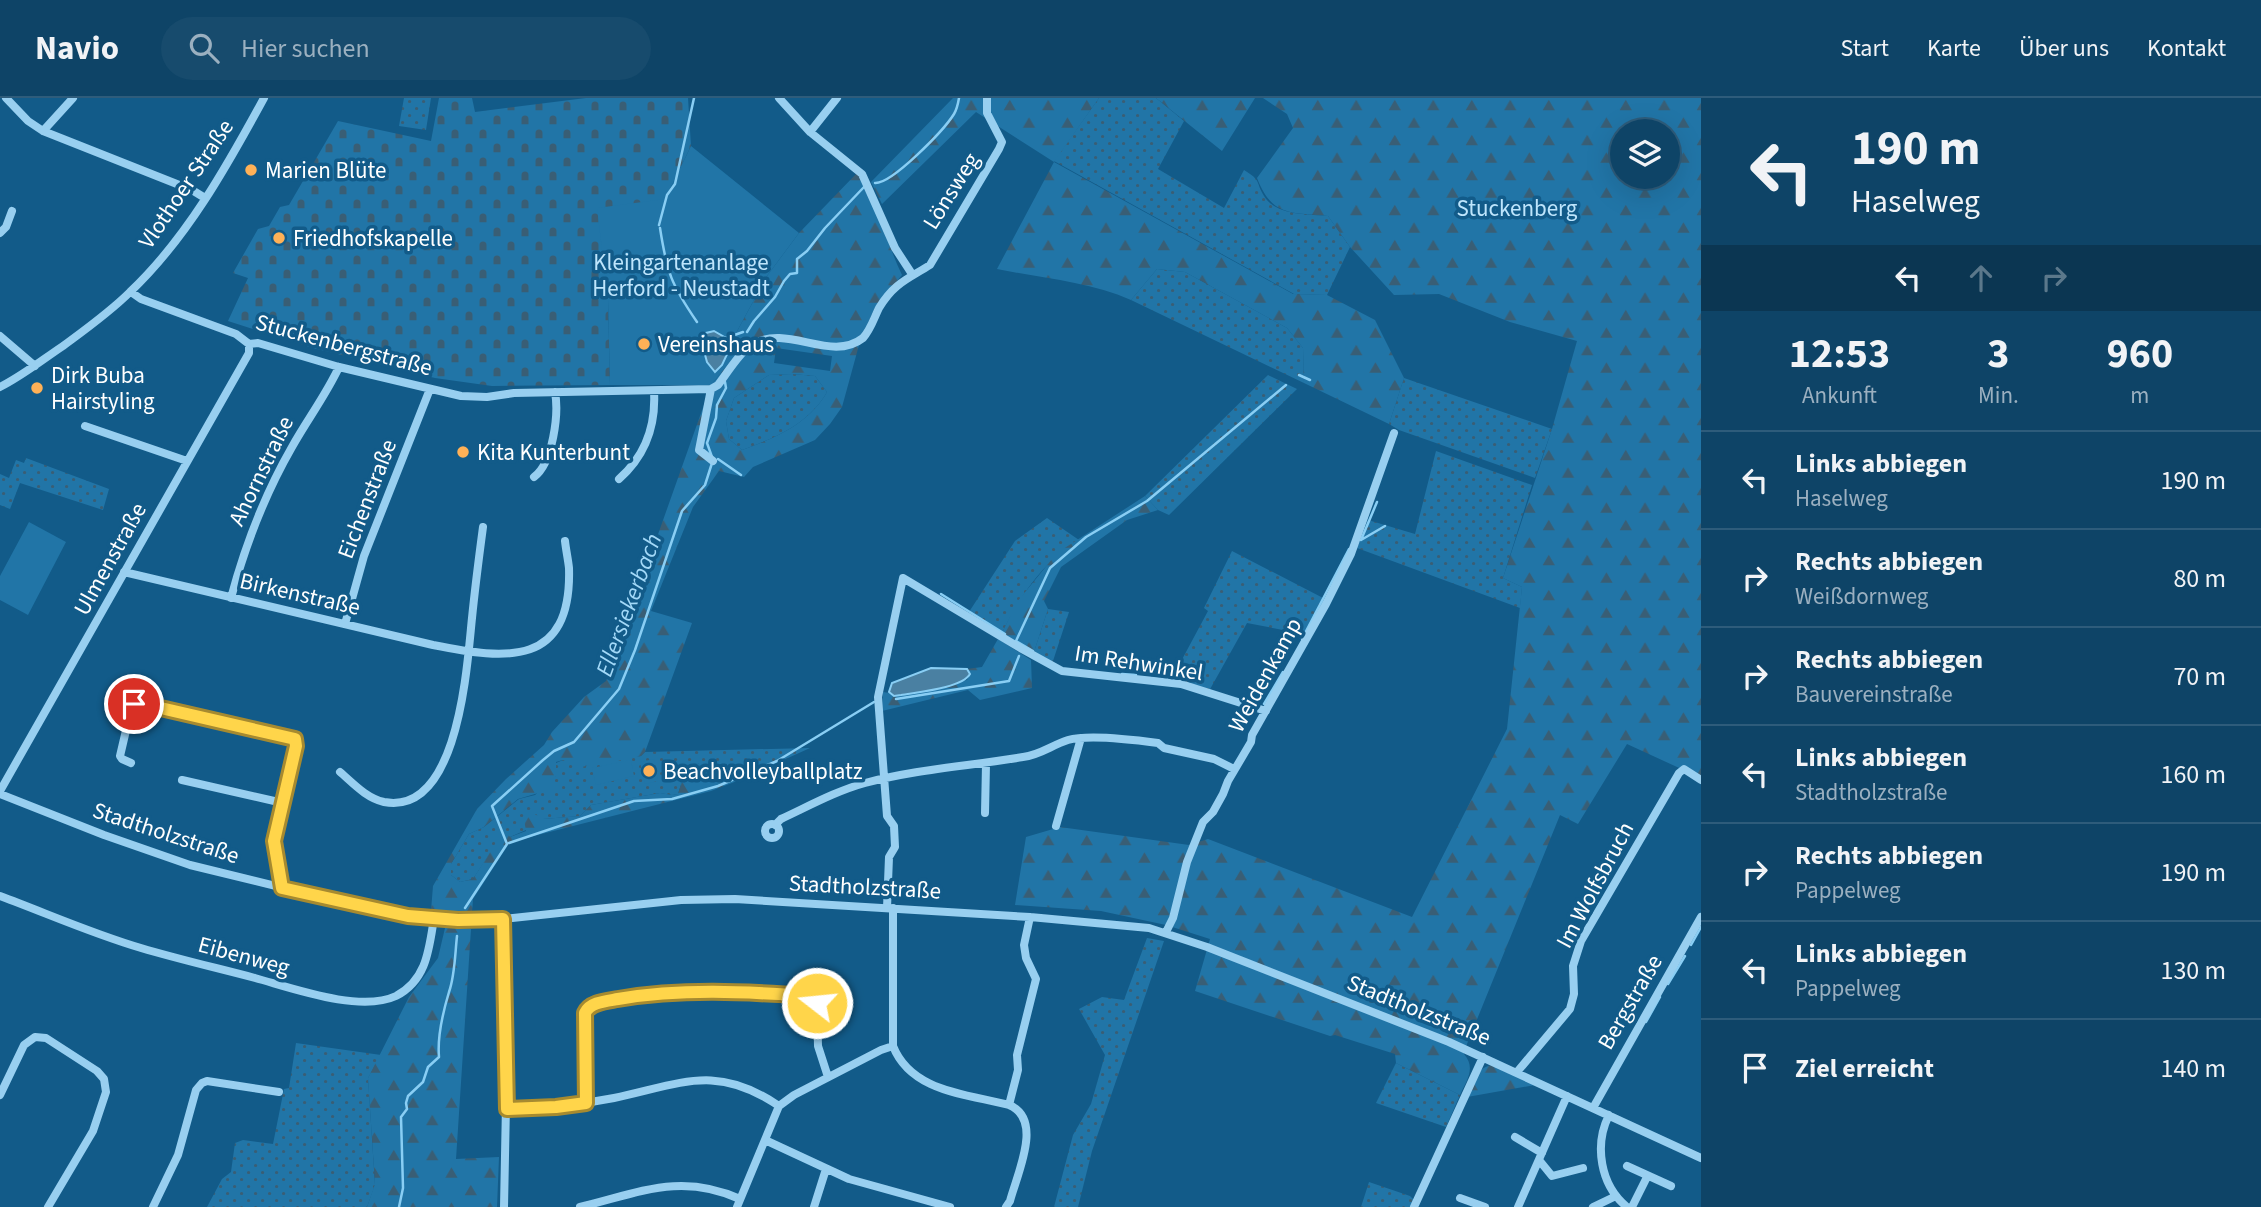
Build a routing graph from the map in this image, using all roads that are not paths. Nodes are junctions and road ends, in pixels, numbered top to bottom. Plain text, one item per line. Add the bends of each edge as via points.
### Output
1 (6, 98) edge
2 (73, 98) edge
3 (264, 98) edge
4 (779, 98) edge
5 (837, 98) edge
6 (986, 98) edge
7 (43, 131) junction
8 (810, 132) junction
9 (205, 198) junction
10 (12, 211) dead end
11 (0, 233) edge
12 (912, 274) junction
13 (131, 292) junction
14 (0, 336) edge
15 (249, 344) junction
16 (35, 366) junction
17 (339, 367) junction
18 (0, 387) edge
19 (430, 389) junction
20 (711, 389) junction
21 (654, 391) junction
22 (555, 392) junction
23 (85, 426) dead end
24 (1394, 433) dead end
25 (187, 461) junction
26 (713, 461) dead end
27 (534, 477) dead end
28 (619, 479) dead end
29 (483, 527) dead end
30 (565, 541) dead end
31 (124, 572) junction
32 (231, 598) junction
33 (345, 624) junction
34 (468, 652) junction
35 (1266, 711) junction
36 (1081, 738) junction
37 (131, 763) dead end
38 (986, 764) junction
39 (1234, 769) junction
40 (340, 772) dead end
41 (884, 779) junction
42 (182, 780) dead end
43 (1701, 780) edge
44 (0, 792) edge
45 (283, 803) junction
46 (985, 813) dead end
47 (775, 825) dead end
48 (1056, 826) dead end
49 (282, 888) junction
50 (0, 895) edge
51 (890, 908) junction
52 (1701, 916) edge
53 (1030, 917) junction
54 (434, 918) junction
55 (503, 919) junction
56 (1166, 932) junction
57 (893, 1046) junction
58 (1483, 1056) junction
59 (1517, 1072) junction
60 (828, 1077) junction
61 (279, 1092) dead end
62 (0, 1095) edge
63 (1567, 1096) junction
64 (586, 1103) junction
65 (1009, 1105) junction
66 (779, 1106) junction
67 (1593, 1108) junction
68 (507, 1109) junction
69 (1609, 1115) junction
70 (1514, 1137) dead end
71 (765, 1140) junction
72 (1541, 1156) junction
73 (1701, 1158) edge
74 (1627, 1166) dead end
75 (1583, 1168) dead end
76 (826, 1169) junction
77 (1647, 1177) junction
78 (1671, 1186) dead end
79 (1616, 1196) junction
80 (1460, 1198) dead end
81 (738, 1203) edge
82 (924, 1204) edge
83 (599, 1205) edge
84 (48, 1207) edge
85 (153, 1207) edge
86 (504, 1207) edge
87 (580, 1207) edge
88 (814, 1207) edge
89 (950, 1207) edge
90 (1006, 1207) edge
91 (1414, 1207) edge
92 (1485, 1207) edge
93 (1518, 1207) edge
94 (1593, 1207) edge
95 (1629, 1207) edge

1 - 7 street
2 - 7 street
3 - 9 street, Vlothoer Straße
4 - 8 street
5 - 8 street
6 - 12 street, Lönsweg via 987,113 1002,142 930,265
7 - 9 street
8 - 12 street via 862,174 894,248
9 - 13 street, Vlothoer Straße via 166,254
10 - 11 street
12 - 20 street via 885,300 868,333 858,342 842,347 766,339 748,349
13 - 15 street, Stuckenbergstraße via 236,334
13 - 16 street, Vlothoer Straße
14 - 16 street
15 - 17 street, Stuckenbergstraße
15 - 25 street, Ulmenstraße via 249,353
16 - 18 street, Vlothoer Straße
17 - 19 street, Stuckenbergstraße
17 - 32 street, Ahornstraße via 268,494
19 - 22 street, Stuckenbergstraße via 477,397
19 - 33 street, Eichenstraße via 364,556
20 - 21 street, Stuckenbergstraße
20 - 26 street via 699,450
21 - 22 street, Stuckenbergstraße
21 - 28 street via 646,446
22 - 27 street via 557,409 549,454
23 - 25 street
24 - 35 street, Weidenkamp via 1351,554
25 - 31 street, Ulmenstraße
29 - 34 street
30 - 34 street, Birkenstraße via 567,596 551,637 522,653
31 - 32 street, Birkenstraße
31 - 44 street, Ulmenstraße
32 - 33 street, Birkenstraße
33 - 34 street, Birkenstraße
34 - 40 street via 452,739 433,781 421,793 384,802
35 - 39 street, Weidenkamp
35 - 41 street, Im Rehwinkel via 1181,684 1062,671 903,578 878,698
36 - 38 street via 1035,755
36 - 39 street via 1158,743
36 - 48 street
37 - 45 street via 121,756 136,703 292,737 296,746
38 - 41 street via 944,766
38 - 46 street
39 - 56 street, Weidenkamp via 1213,812 1203,822
41 - 47 street via 840,792
41 - 51 street via 895,847 889,857
42 - 45 street
43 - 59 street, Im Wolfsbruch via 1684,769 1679,773 1581,942 1573,966 1570,1009
44 - 49 street, Stadtholzstraße via 165,858
45 - 49 street via 274,841
49 - 54 street, Stadtholzstraße via 373,910
50 - 54 street, Eibenweg via 138,947 360,1001 393,997 415,982 425,963
51 - 53 street, Stadtholzstraße
51 - 55 street, Stadtholzstraße via 708,899
51 - 57 street
52 - 67 street, Bergstraße
53 - 56 street, Stadtholzstraße
53 - 65 street via 1024,945 1036,979
54 - 55 street, Stadtholzstraße
55 - 68 street
56 - 58 street, Stadtholzstraße
57 - 60 street
57 - 65 street via 901,1062 921,1081
58 - 59 street, Stadtholzstraße
58 - 91 street
59 - 63 street, Stadtholzstraße
60 - 64 street via 818,1046 817,1003 812,996 661,993 587,1008
60 - 66 street
61 - 85 street via 202,1083 178,1155
62 - 84 street via 24,1045 35,1037 46,1038 104,1080 106,1092 93,1131
63 - 67 street, Stadtholzstraße
63 - 72 street
64 - 66 street via 703,1079 739,1084
64 - 68 street
65 - 90 street via 1022,1112 1027,1129
66 - 71 street
67 - 69 street, Stadtholzstraße
68 - 86 street
69 - 73 street, Stadtholzstraße
69 - 79 street via 1602,1132 1601,1155 1605,1177
70 - 72 street
71 - 76 street
71 - 81 street
72 - 75 street via 1552,1176
72 - 93 street
74 - 77 street
76 - 82 street
76 - 88 street
77 - 78 street
77 - 95 street
79 - 94 street
79 - 95 street
80 - 92 street
81 - 83 street via 710,1187 683,1185 649,1189
82 - 89 street
83 - 87 street

